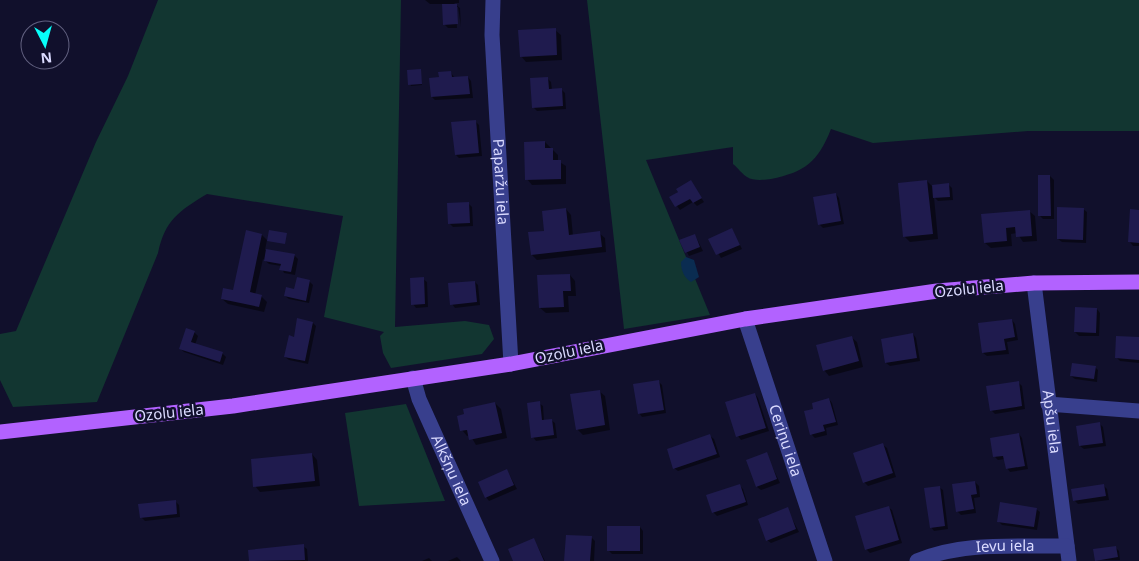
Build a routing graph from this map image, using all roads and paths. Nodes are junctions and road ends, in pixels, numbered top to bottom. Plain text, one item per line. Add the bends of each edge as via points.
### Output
1 (493, 0) edge
2 (1139, 282) edge
3 (1034, 283) junction
4 (745, 319) junction
5 (511, 364) junction
6 (413, 378) junction
7 (1048, 404) junction
8 (1139, 411) edge
9 (0, 432) edge
10 (1068, 554) edge
11 (492, 561) edge
12 (825, 561) edge
13 (917, 561) edge

1 - 5 street, Paparžu iela via 492,35
2 - 3 main road, Ozolu iela
3 - 4 main road, Ozolu iela via 955,289
3 - 7 street, Apšu iela
4 - 5 main road, Ozolu iela
4 - 12 street, Ceriņu iela
5 - 6 main road, Ozolu iela
6 - 9 main road, Ozolu iela via 233,406
6 - 11 street, Alkšņu iela via 419,399
7 - 8 street
7 - 10 street, Apšu iela
10 - 13 street, Ievu iela via 959,548

